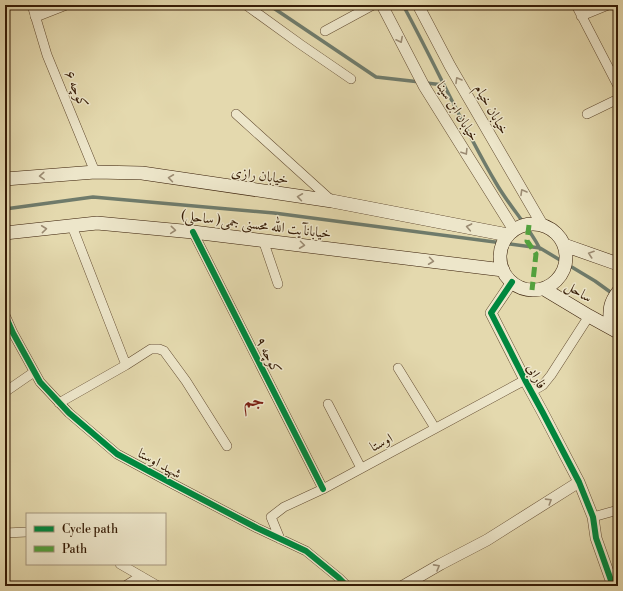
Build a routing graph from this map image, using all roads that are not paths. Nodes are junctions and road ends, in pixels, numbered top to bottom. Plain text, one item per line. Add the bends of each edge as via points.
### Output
1 (32, 5) edge
2 (64, 5) edge
3 (246, 5) edge
4 (373, 5) edge
5 (382, 5) edge
6 (418, 5) edge
7 (576, 5) edge
8 (608, 5) edge
9 (36, 16) junction
10 (581, 16) junction
11 (325, 31) dead end
12 (351, 79) dead end
13 (618, 86) edge
14 (618, 98) edge
15 (236, 114) dead end
16 (587, 114) dead end
17 (95, 172) junction
18 (5, 179) edge
19 (332, 201) junction
20 (539, 225) junction
21 (72, 226) junction
22 (193, 232) junction
23 (511, 232) junction
24 (5, 233) edge
25 (262, 240) junction
26 (564, 245) junction
27 (618, 264) edge
28 (503, 270) junction
29 (512, 282) junction
30 (278, 284) dead end
31 (544, 289) junction
32 (618, 292) edge
33 (5, 315) edge
34 (589, 316) junction
35 (614, 330) edge
36 (126, 365) junction
37 (398, 368) dead end
38 (34, 372) junction
39 (525, 380) junction
40 (5, 392) edge
41 (531, 392) junction
42 (59, 403) junction
43 (328, 404) dead end
44 (435, 428) junction
45 (227, 446) dead end
46 (361, 468) junction
47 (579, 482) junction
48 (323, 489) junction
49 (618, 510) edge
50 (593, 517) junction
51 (26, 532) edge
52 (5, 533) edge
53 (280, 539) junction
54 (122, 565) edge
55 (141, 576) junction
56 (125, 586) edge
57 (158, 586) edge
58 (347, 586) edge
59 (403, 586) edge
60 (613, 586) edge

1 - 9 street, کوچه ۶
2 - 9 street
3 - 12 street
4 - 11 street
5 -> 23 street, خیابان ابن سینا via 424,86
20 -> 6 street, خیابان خیام
7 - 10 street
8 - 10 street
9 - 17 street, کوچه ۶ via 47,55
10 - 13 street
14 - 16 street
15 - 19 street
17 -> 18 main road, خیابان رازی
19 -> 17 main road, خیابان رازی via 142,174
23 -> 19 main road, خیابان رازی
20 - 23 main road via 520,227
20 - 26 main road via 556,233
21 -> 22 main road, خیابانآیت الله محسنی جمی( ساحلی) via 97,223
24 -> 21 main road, خیابانآیت الله محسنی جمی( ساحلی)
21 - 36 street
22 - 25 main road, خیابانآیت الله محسنی جمی( ساحلی)
22 - 48 street, کوچه ۹
23 - 28 main road via 500,248 500,264
25 -> 28 main road, خیابانآیت الله محسنی جمی( ساحلی)
25 - 30 street
27 -> 26 main road
26 - 31 main road via 566,253 562,275
28 - 29 main road
29 - 31 main road via 524,289
29 - 39 street, فارابی via 491,313
31 - 34 main road, ساحل
32 - 35 main road via 612,300 610,311
33 - 38 street, شهید اوستا
34 - 35 main road, ساحل
34 - 41 street via 551,375
36 - 42 street
36 - 45 street via 151,349 164,352 186,381
37 - 44 street
38 - 40 street
38 - 42 street, شهید اوستا
39 - 41 street, فارابی
39 - 44 street, اوستا
41 - 47 street, فارابی
42 - 53 street, شهید اوستا via 117,454
43 - 46 street
44 - 46 street, اوستا
46 - 48 street, اوستا
47 - 50 street, فارابی
59 -> 47 street via 487,540
48 - 53 street, اوستا via 284,507 271,517
49 - 50 street
50 - 60 street, فارابی via 596,538
51 - 52 street
53 - 58 street, شهید اوستا via 306,551
54 - 55 street
55 - 56 street
55 - 57 street

